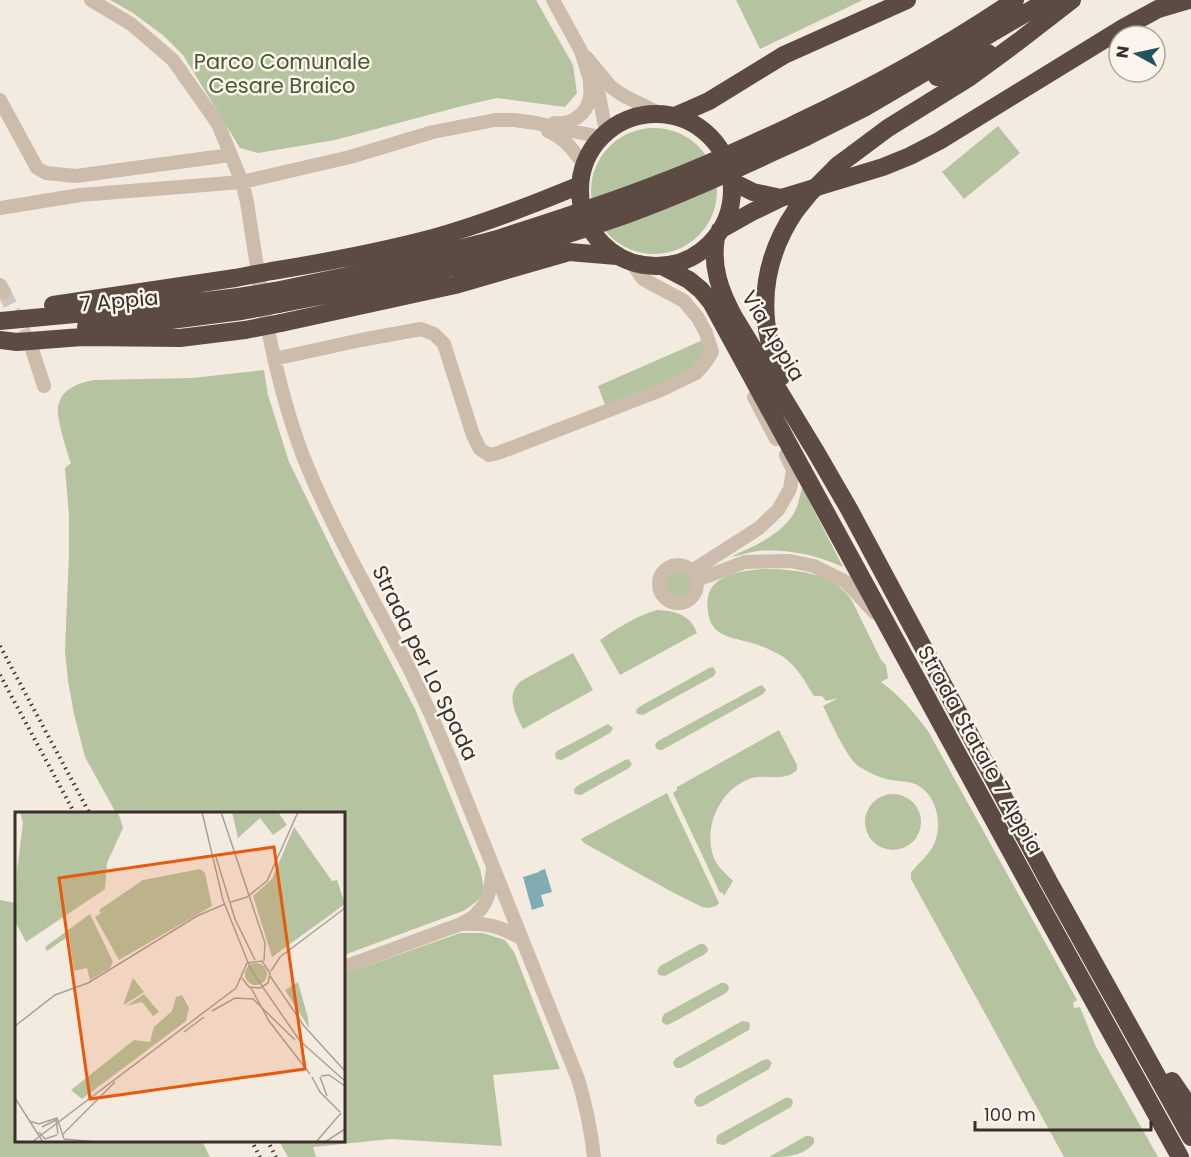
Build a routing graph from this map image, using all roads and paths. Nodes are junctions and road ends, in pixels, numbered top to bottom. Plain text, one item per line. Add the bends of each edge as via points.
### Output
1 (91, 0) edge
2 (553, 0) edge
3 (907, 0) edge
4 (1015, 0) edge
5 (1072, 0) edge
6 (1189, 0) edge
7 (1162, 4) edge
8 (1051, 7) edge
9 (581, 51) junction
10 (590, 80) junction
11 (0, 100) edge
12 (667, 114) junction
13 (536, 123) junction
14 (801, 130) junction
15 (603, 135) junction
16 (230, 155) junction
17 (584, 165) junction
18 (732, 181) junction
19 (242, 182) junction
20 (580, 185) junction
21 (781, 198) junction
22 (0, 208) edge
23 (718, 233) junction
24 (624, 259) junction
25 (662, 266) junction
26 (240, 304) junction
27 (0, 315) edge
28 (0, 321) edge
29 (0, 334) edge
30 (0, 340) edge
31 (31, 346) tunnel mouth
32 (274, 359) junction
33 (744, 363) junction
34 (44, 386) dead end
35 (816, 452) junction
36 (886, 625) junction
37 (493, 868) junction
38 (509, 909) junction
39 (483, 918) junction
40 (521, 938) junction
41 (345, 966) edge
42 (1120, 1010) junction
43 (1191, 1109) edge
44 (1191, 1137) edge
45 (594, 1157) edge
46 (1180, 1157) edge

1 - 16 street, Strada per Lo Spada via 131,24 173,60 218,124
2 - 9 street
3 - 12 highway via 784,55 709,101
4 - 14 highway
5 - 8 highway
6 - 7 highway
7 - 21 highway via 910,156
8 - 14 highway via 864,108
8 - 35 highway, bridge via 970,77 888,128 837,166 785,226 770,263 766,321 774,362
9 - 10 street
9 - 12 street via 611,87
10 - 13 street via 590,97 581,114 561,124
10 - 15 street via 603,111
11 - 16 street via 37,168 46,173 76,176
12 - 15 highway via 634,116
12 - 18 highway via 692,122 707,133 719,147
13 - 15 street
13 - 17 street via 560,137
13 - 19 street via 495,120 433,132 350,157
14 - 26 highway, bridge via 402,280
15 - 17 highway
16 - 19 street, Strada per Lo Spada
17 - 20 highway
18 - 21 highway via 753,192
18 - 23 highway via 730,206
19 - 22 street via 80,195
19 - 32 street, Strada per Lo Spada
20 - 24 highway via 581,206 589,226 601,243
20 - 27 highway, bridge via 433,238 346,259
21 - 23 highway
23 - 25 highway via 701,251
23 - 35 highway, Via Appia via 715,264 724,298
24 - 25 highway
24 - 30 highway, bridge via 569,252 455,285 245,330 180,338
24 - 32 street via 643,279 684,301 699,318 712,352 705,363 696,373 661,390 498,453 489,455 480,449 444,344 434,334 421,329
25 - 33 highway, Strada Statale 7 Appia via 701,290
26 - 28 highway via 171,305
26 - 29 highway, 7 Appia via 171,320
31 - 34 street
32 - 37 street, Strada per Lo Spada via 286,405 325,506 432,717
33 - 36 highway, Strada Statale 7 Appia
33 - 36 street via 743,374 752,394 793,470 790,489 778,510 759,528 694,575 745,562 790,561 814,566 846,582
35 - 42 highway, Strada Statale 7 Appia
36 - 46 highway, Strada Statale 7 Appia
37 - 38 street, Strada per Lo Spada
37 - 39 street
38 - 39 street
38 - 40 street, Strada per Lo Spada
39 - 40 street
39 - 41 street
40 - 45 street, Strada per Lo Spada via 578,1078 590,1121
42 - 43 highway
42 - 44 highway, Strada Statale 7 Appia

